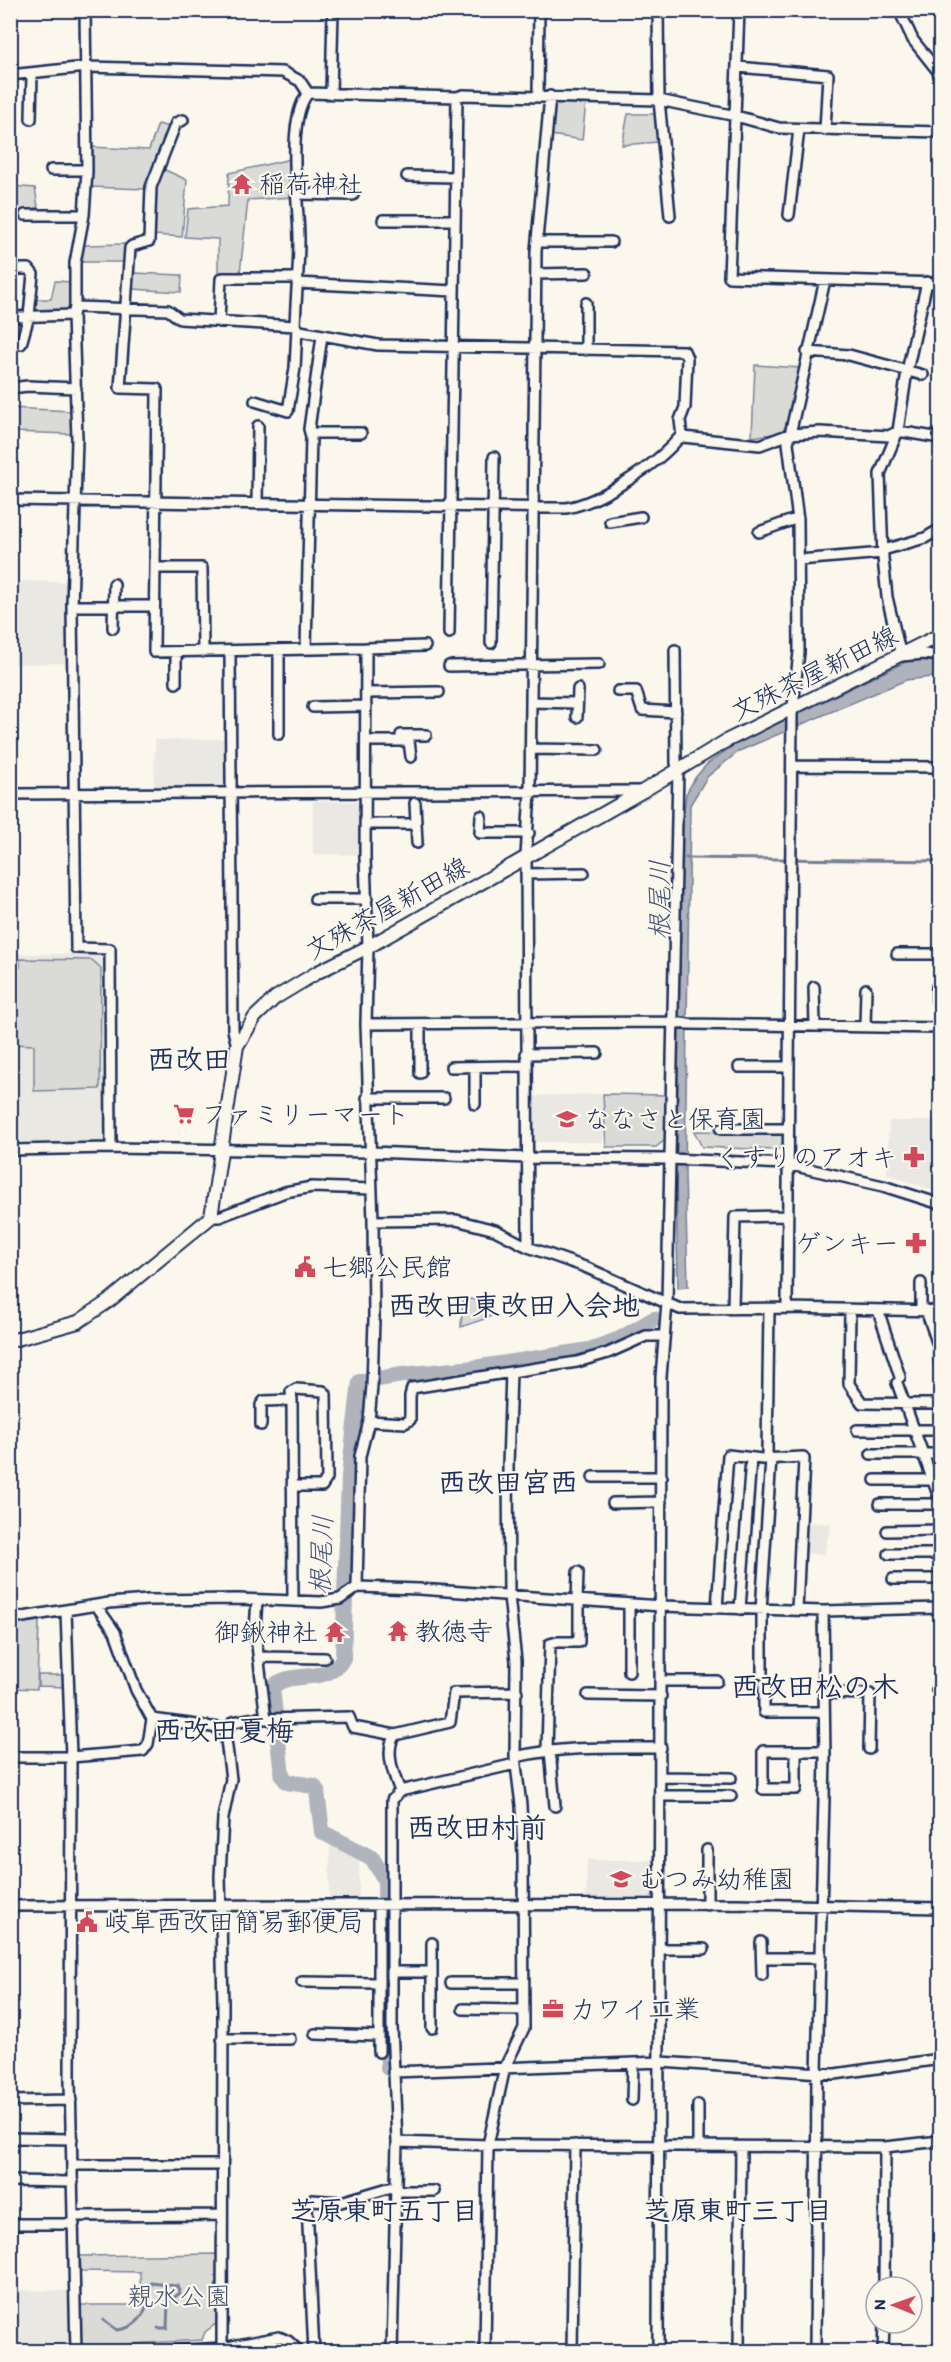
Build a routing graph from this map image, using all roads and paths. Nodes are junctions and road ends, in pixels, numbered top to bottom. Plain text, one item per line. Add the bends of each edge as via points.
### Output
1 (85, 10) edge
2 (333, 10) edge
3 (540, 10) edge
4 (658, 10) edge
5 (739, 10) edge
6 (899, 10) edge
7 (86, 67) junction
8 (738, 68) junction
9 (32, 73) junction
10 (940, 74) edge
11 (10, 75) edge
12 (308, 93) junction
13 (331, 94) junction
14 (538, 96) junction
15 (550, 96) junction
16 (457, 97) junction
17 (659, 100) junction
18 (736, 116) junction
19 (31, 119) dead end
20 (183, 120) dead end
21 (799, 129) junction
22 (825, 130) junction
23 (940, 132) edge
24 (51, 170) dead end
25 (87, 170) junction
26 (407, 176) dead end
27 (454, 177) junction
28 (297, 194) junction
29 (353, 195) dead end
30 (25, 214) dead end
31 (84, 215) junction
32 (789, 215) dead end
33 (670, 216) dead end
34 (383, 220) dead end
35 (454, 220) junction
36 (537, 242) junction
37 (611, 242) dead end
38 (10, 269) edge
39 (587, 273) dead end
40 (536, 274) junction
41 (297, 280) junction
42 (825, 280) junction
43 (927, 282) junction
44 (940, 283) edge
45 (453, 291) junction
46 (586, 303) dead end
47 (127, 309) junction
48 (74, 311) junction
49 (29, 316) junction
50 (10, 317) edge
51 (219, 322) junction
52 (296, 327) junction
53 (322, 336) junction
54 (21, 344) dead end
55 (453, 347) junction
56 (536, 350) junction
57 (586, 350) junction
58 (807, 352) junction
59 (907, 371) junction
60 (923, 375) dead end
61 (10, 388) edge
62 (76, 388) junction
63 (255, 401) dead end
64 (258, 426) dead end
65 (898, 431) junction
66 (310, 433) junction
67 (361, 434) dead end
68 (790, 434) junction
69 (682, 437) junction
70 (940, 438) edge
71 (494, 458) dead end
72 (10, 500) edge
73 (74, 501) junction
74 (156, 503) junction
75 (257, 504) junction
76 (309, 505) junction
77 (450, 506) junction
78 (493, 507) junction
79 (534, 508) junction
80 (641, 517) dead end
81 (798, 518) junction
82 (609, 522) dead end
83 (940, 529) edge
84 (759, 532) dead end
85 (883, 551) junction
86 (798, 560) junction
87 (155, 568) junction
88 (114, 584) dead end
89 (72, 606) junction
90 (114, 606) junction
91 (154, 606) junction
92 (113, 628) dead end
93 (449, 633) dead end
94 (940, 636) edge
95 (491, 643) dead end
96 (425, 646) dead end
97 (366, 648) junction
98 (306, 649) junction
99 (675, 650) dead end
100 (230, 651) junction
101 (279, 651) junction
102 (176, 652) junction
103 (203, 652) junction
104 (940, 656) edge
105 (901, 657) junction
106 (531, 664) junction
107 (599, 664) dead end
108 (449, 666) dead end
109 (176, 683) dead end
110 (578, 689) dead end
111 (618, 691) dead end
112 (439, 692) dead end
113 (366, 693) junction
114 (531, 702) junction
115 (577, 703) junction
116 (366, 706) junction
117 (313, 707) dead end
118 (792, 711) junction
119 (676, 712) junction
120 (577, 717) dead end
121 (279, 734) dead end
122 (426, 735) dead end
123 (366, 738) junction
124 (530, 749) junction
125 (597, 750) dead end
126 (411, 757) dead end
127 (792, 766) junction
128 (940, 767) edge
129 (678, 770) junction
130 (644, 791) junction
131 (530, 792) junction
132 (366, 793) junction
133 (10, 794) edge
134 (75, 794) junction
135 (232, 794) junction
136 (415, 803) dead end
137 (481, 816) dead end
138 (366, 824) junction
139 (416, 824) junction
140 (529, 833) junction
141 (417, 843) dead end
142 (526, 856) junction
143 (584, 873) dead end
144 (526, 874) junction
145 (315, 899) dead end
146 (367, 899) junction
147 (368, 947) junction
148 (897, 954) dead end
149 (940, 954) edge
150 (814, 987) dead end
151 (940, 987) edge
152 (866, 989) dead end
153 (937, 1000) dead end
154 (526, 1023) junction
155 (676, 1023) junction
156 (366, 1024) junction
157 (420, 1024) junction
158 (788, 1025) junction
159 (815, 1025) junction
160 (865, 1026) junction
161 (940, 1028) edge
162 (237, 1046) junction
163 (597, 1053) dead end
164 (526, 1054) junction
165 (526, 1066) junction
166 (451, 1067) dead end
167 (475, 1067) junction
168 (739, 1067) dead end
169 (788, 1067) junction
170 (420, 1072) dead end
171 (368, 1098) junction
172 (444, 1098) dead end
173 (475, 1104) dead end
174 (721, 1129) dead end
175 (788, 1129) junction
176 (111, 1148) junction
177 (10, 1150) edge
178 (223, 1150) junction
179 (370, 1152) junction
180 (528, 1158) junction
181 (672, 1159) junction
182 (787, 1164) junction
183 (372, 1189) junction
184 (940, 1204) edge
185 (786, 1216) junction
186 (211, 1217) junction
187 (373, 1221) junction
188 (528, 1247) junction
189 (921, 1283) dead end
190 (667, 1303) junction
191 (787, 1308) junction
192 (733, 1309) junction
193 (769, 1309) junction
194 (850, 1310) junction
195 (878, 1310) junction
196 (924, 1310) junction
197 (940, 1311) edge
198 (663, 1336) junction
199 (10, 1341) edge
200 (940, 1366) edge
201 (511, 1372) junction
202 (292, 1400) junction
203 (904, 1404) junction
204 (940, 1404) edge
205 (369, 1421) junction
206 (261, 1425) dead end
207 (857, 1430) dead end
208 (913, 1430) junction
209 (940, 1430) edge
210 (871, 1454) dead end
211 (923, 1454) junction
212 (940, 1454) edge
213 (751, 1458) junction
214 (770, 1458) junction
215 (592, 1477) dead end
216 (662, 1477) junction
217 (875, 1479) dead end
218 (937, 1480) edge
219 (292, 1486) junction
220 (662, 1502) junction
221 (940, 1502) edge
222 (613, 1503) dead end
223 (880, 1504) dead end
224 (940, 1530) edge
225 (887, 1531) dead end
226 (889, 1554) dead end
227 (940, 1554) edge
228 (578, 1572) dead end
229 (893, 1579) dead end
230 (940, 1579) edge
231 (357, 1587) junction
232 (509, 1596) junction
233 (257, 1600) junction
234 (293, 1601) junction
235 (578, 1601) junction
236 (629, 1604) junction
237 (96, 1605) junction
238 (661, 1606) junction
239 (717, 1608) junction
240 (940, 1608) edge
241 (740, 1609) junction
242 (761, 1610) junction
243 (797, 1610) junction
244 (66, 1611) junction
245 (823, 1611) junction
246 (10, 1616) edge
247 (259, 1658) junction
248 (326, 1658) dead end
249 (629, 1672) dead end
250 (661, 1681) junction
251 (717, 1681) dead end
252 (517, 1692) junction
253 (824, 1693) junction
254 (588, 1695) dead end
255 (661, 1696) junction
256 (824, 1712) junction
257 (152, 1719) junction
258 (266, 1719) junction
259 (227, 1729) junction
260 (395, 1735) junction
261 (661, 1748) junction
262 (869, 1749) dead end
263 (548, 1750) junction
264 (796, 1751) junction
265 (825, 1751) junction
266 (10, 1757) edge
267 (71, 1757) junction
268 (515, 1761) junction
269 (661, 1777) junction
270 (731, 1778) dead end
271 (400, 1791) junction
272 (661, 1796) junction
273 (731, 1796) dead end
274 (555, 1806) dead end
275 (707, 1850) dead end
276 (379, 1905) junction
277 (393, 1905) junction
278 (660, 1905) junction
279 (707, 1905) junction
280 (823, 1905) junction
281 (10, 1906) edge
282 (72, 1906) junction
283 (523, 1906) junction
284 (222, 1907) junction
285 (940, 1908) edge
286 (761, 1941) dead end
287 (432, 1943) dead end
288 (660, 1949) junction
289 (704, 1950) dead end
290 (763, 1958) junction
291 (821, 1958) junction
292 (393, 1972) junction
293 (432, 1972) junction
294 (762, 1975) dead end
295 (302, 1982) dead end
296 (379, 1983) junction
297 (451, 1983) dead end
298 (524, 1983) junction
299 (463, 2010) dead end
300 (524, 2010) junction
301 (432, 2028) dead end
302 (315, 2034) dead end
303 (379, 2036) junction
304 (222, 2039) junction
305 (290, 2039) dead end
306 (379, 2052) dead end
307 (940, 2060) edge
308 (661, 2062) junction
309 (633, 2063) junction
310 (505, 2067) junction
311 (393, 2072) junction
312 (817, 2073) junction
313 (71, 2100) junction
314 (632, 2100) dead end
315 (10, 2101) edge
316 (698, 2105) dead end
317 (10, 2138) edge
318 (72, 2139) junction
319 (940, 2140) edge
320 (397, 2142) junction
321 (488, 2145) junction
322 (575, 2145) junction
323 (661, 2146) junction
324 (698, 2146) junction
325 (817, 2146) junction
326 (741, 2147) junction
327 (885, 2147) junction
328 (73, 2165) junction
329 (222, 2165) junction
330 (10, 2181) edge
331 (73, 2182) junction
332 (395, 2188) junction
333 (434, 2191) dead end
334 (222, 2215) junction
335 (74, 2220) junction
336 (10, 2223) edge
337 (884, 2275) edge
338 (884, 2335) edge
339 (222, 2348) junction
340 (237, 2348) edge
341 (76, 2352) edge
342 (156, 2352) edge
343 (300, 2352) edge
344 (314, 2352) edge
345 (392, 2352) edge
346 (485, 2352) edge
347 (572, 2352) edge
348 (658, 2352) edge
349 (739, 2352) edge
350 (815, 2352) edge
351 (884, 2352) edge

1 - 7 street
2 - 13 street
3 - 14 street
4 - 17 street
5 - 8 street
6 - 10 street via 913,40
7 - 9 street
7 - 12 street via 283,72 300,81
7 - 25 street
8 - 18 street
8 - 22 street via 828,75
9 - 11 street
9 - 19 street
12 - 13 street
12 - 28 street via 302,101 295,136
13 - 16 street
14 - 15 street
14 - 16 street
15 - 17 street
15 - 36 street
16 - 27 street
17 - 18 street
17 - 33 street
18 - 21 street via 769,126
18 - 42 street via 729,277
20 - 47 street via 176,123 151,187 148,241 130,248
21 - 22 street
21 - 32 street
22 - 23 street
24 - 25 street
25 - 31 street
26 - 27 street
27 - 35 street
28 - 29 street
28 - 41 street
30 - 31 street
31 - 48 street via 75,263
34 - 35 street
35 - 45 street
36 - 37 street
36 - 40 street
38 - 49 street via 32,270
39 - 40 street
40 - 56 street
41 - 45 street
41 - 51 street via 221,279
41 - 52 street
42 - 43 street
42 - 58 street
43 - 44 street
43 - 59 street
45 - 55 street
46 - 57 street
47 - 48 street
47 - 51 street via 168,310 180,319
47 - 74 street via 120,388 157,389
48 - 49 street
48 - 62 street
49 - 50 street
49 - 54 street
51 - 52 street
52 - 53 street
52 - 63 street via 288,411
53 - 55 street via 378,345
53 - 66 street
55 - 56 street
55 - 77 street
56 - 57 street
56 - 79 street
57 - 69 street via 684,351 687,358 685,407 680,420
58 - 59 street via 849,355
58 - 68 street
59 - 60 street
59 - 65 street
61 - 62 street
62 - 73 street
64 - 75 street
65 - 68 street via 889,436
65 - 70 street
65 - 85 street via 880,474
66 - 67 street
66 - 76 street
68 - 69 street via 760,445
68 - 81 street
69 - 79 street via 657,461 610,491 572,507
71 - 78 street
72 - 73 street
73 - 74 street
73 - 89 street
74 - 75 street
74 - 87 street
75 - 76 street
76 - 77 street
76 - 98 street
77 - 78 street
77 - 93 street
78 - 79 street
78 - 95 street
79 - 106 street
80 - 82 street
81 - 84 street
81 - 86 street
83 - 85 street
85 - 86 street
85 - 105 street via 887,597
86 - 118 street via 799,652
87 - 91 street
87 - 103 street via 202,568
88 - 90 street
89 - 90 street
89 - 134 street
90 - 91 street
90 - 92 street
91 - 102 street via 154,652
94 - 105 main road, 文殊茶屋新田線
96 - 97 street
97 - 98 street
97 - 113 street
98 - 101 street
99 - 119 street
100 - 101 street
100 - 103 street
100 - 135 street
101 - 121 street
102 - 103 street
102 - 109 street
104 - 105 street
105 - 118 main road, 文殊茶屋新田線
106 - 107 street
106 - 108 street
106 - 114 street
110 - 115 street
111 - 119 street via 636,691 642,710
112 - 113 street
113 - 116 street
114 - 115 street
114 - 124 street
115 - 120 street
116 - 117 street
116 - 123 street
118 - 127 street
118 - 129 main road, 文殊茶屋新田線 via 726,741
119 - 129 street
122 - 123 street
123 - 126 street via 410,741
123 - 132 street
124 - 125 street
124 - 131 street
127 - 128 street
127 - 158 street
129 - 130 main road, 文殊茶屋新田線
129 - 155 street
130 - 131 street
130 - 142 main road, 文殊茶屋新田線
131 - 132 street
131 - 140 street
132 - 135 street
132 - 138 street
133 - 134 street
134 - 135 street
134 - 176 street via 76,948 110,949
135 - 162 street via 232,1030
136 - 139 street
137 - 140 street via 480,833
138 - 139 street
138 - 146 street
139 - 141 street
140 - 142 street
142 - 144 street
142 - 147 main road, 文殊茶屋新田線
143 - 144 street
144 - 154 street
145 - 146 street
146 - 147 street
147 - 156 street
147 - 162 main road, 文殊茶屋新田線 via 275,998 255,1017
148 - 149 street
150 - 159 street
151 - 153 street
152 - 160 street
154 - 155 street
154 - 157 street
154 - 164 street
155 - 158 street
155 - 181 street
156 - 157 street
156 - 171 street
157 - 170 street
158 - 159 street
158 - 169 street
159 - 160 street
160 - 161 street
162 - 178 main road, 文殊茶屋新田線
163 - 164 street
164 - 165 street
165 - 167 street
165 - 180 street
166 - 167 street
167 - 173 street
168 - 169 street
169 - 175 street
171 - 172 street
171 - 179 street
174 - 175 street
175 - 182 street
176 - 177 street
176 - 178 street
178 - 179 street
178 - 186 main road, 文殊茶屋新田線
179 - 180 street
179 - 183 street
180 - 181 street
180 - 188 street
181 - 182 street
181 - 190 street
182 - 184 street
182 - 185 street
183 - 186 street via 312,1186
183 - 187 street
185 - 191 street
185 - 192 street via 735,1217
186 - 199 main road via 110,1301 78,1322
187 - 188 street via 456,1220 495,1230
187 - 205 street via 373,1372
188 - 190 street
189 - 196 street
190 - 192 street via 680,1309
190 - 198 street
191 - 193 street
191 - 194 street
192 - 193 street
193 - 214 street
194 - 195 street
194 - 203 street via 849,1384 861,1403
195 - 196 street
195 - 203 street
196 - 197 street
196 - 200 street via 939,1348
198 - 201 street via 646,1336 577,1362
198 - 216 street
201 - 205 street via 412,1388 410,1420
201 - 232 street
202 - 206 street via 264,1401
202 - 219 street
202 - 219 street via 291,1392 296,1389 326,1394 327,1478 322,1486
203 - 204 street
203 - 208 street
205 - 231 street via 360,1456
207 - 208 street
208 - 209 street
208 - 211 street
210 - 211 street
211 - 212 street
211 - 218 street
213 - 214 street
213 - 239 street via 728,1455
213 - 241 street
214 - 242 street
214 - 243 street via 804,1459
215 - 216 street
216 - 220 street
217 - 218 street
218 - 221 street
219 - 234 street
220 - 222 street
220 - 238 street
221 - 223 street
224 - 225 street
226 - 227 street
228 - 235 street
229 - 230 street
231 - 232 street
231 - 234 street via 340,1599
232 - 235 street
232 - 252 street
233 - 234 street
233 - 237 street via 148,1600
233 - 247 street
235 - 236 street
235 - 263 street via 579,1642 550,1644
236 - 238 street
236 - 249 street
237 - 244 street
237 - 257 street via 115,1632 136,1690
238 - 239 street
238 - 250 street
239 - 241 street
240 - 245 street
241 - 242 street
242 - 243 street
242 - 256 street via 764,1712
243 - 245 street
244 - 246 street
244 - 267 street
245 - 253 street
247 - 248 street
247 - 258 street
250 - 251 street
250 - 255 street
252 - 260 street via 454,1693 450,1722
252 - 268 street
253 - 256 street
253 - 262 street via 870,1694
254 - 255 street
255 - 261 street
256 - 265 street
257 - 259 street
257 - 267 street via 143,1751
258 - 259 street via 233,1722
258 - 260 street via 349,1716 352,1727
259 - 284 street via 225,1744 231,1779 223,1818
260 - 271 street via 391,1740 392,1770
261 - 263 street
261 - 269 street
263 - 268 street
263 - 274 street
264 - 264 street via 763,1751 763,1789 796,1789
264 - 265 street
265 - 280 street
266 - 267 street
267 - 282 street
268 - 271 street
268 - 283 street via 521,1805
269 - 270 street
269 - 272 street
271 - 277 street via 392,1800
272 - 273 street
272 - 278 street
275 - 279 street
276 - 277 street
276 - 284 street
276 - 296 street
277 - 283 street
277 - 292 street
278 - 279 street
278 - 283 street
278 - 288 street
279 - 280 street
280 - 285 street
280 - 291 street
281 - 282 street
282 - 284 street
282 - 313 street
283 - 298 street
284 - 304 street
286 - 290 street
287 - 293 street
288 - 289 street
288 - 308 street
290 - 291 street
290 - 294 street
291 - 312 street
292 - 293 street
292 - 311 street
293 - 301 street
295 - 296 street
296 - 303 street
297 - 298 street
298 - 300 street
299 - 300 street
300 - 310 street via 524,2028
302 - 303 street
303 - 306 street
304 - 305 street
304 - 329 street
307 - 312 street
308 - 309 street
308 - 312 street
308 - 323 street
309 - 310 street
309 - 314 street
310 - 311 street
310 - 321 street
311 - 320 street
312 - 325 street
313 - 315 street
313 - 318 street
316 - 324 street
317 - 318 street
318 - 328 street
319 - 327 street
320 - 321 street
320 - 332 street
321 - 322 street
321 - 346 street
322 - 323 street
322 - 347 street
323 - 324 street
323 - 348 street
324 - 326 street
325 - 326 street
325 - 327 street
325 - 350 street
326 - 349 street
327 - 337 street
328 - 329 street
328 - 331 street
329 - 334 street
330 - 331 street
331 - 335 street
332 - 333 street
332 - 344 street via 341,2202 312,2200 307,2205
332 - 345 street
334 - 335 street
334 - 339 street
335 - 336 street
335 - 341 street
338 - 351 street
339 - 340 street
339 - 342 street
340 - 343 street via 279,2337

